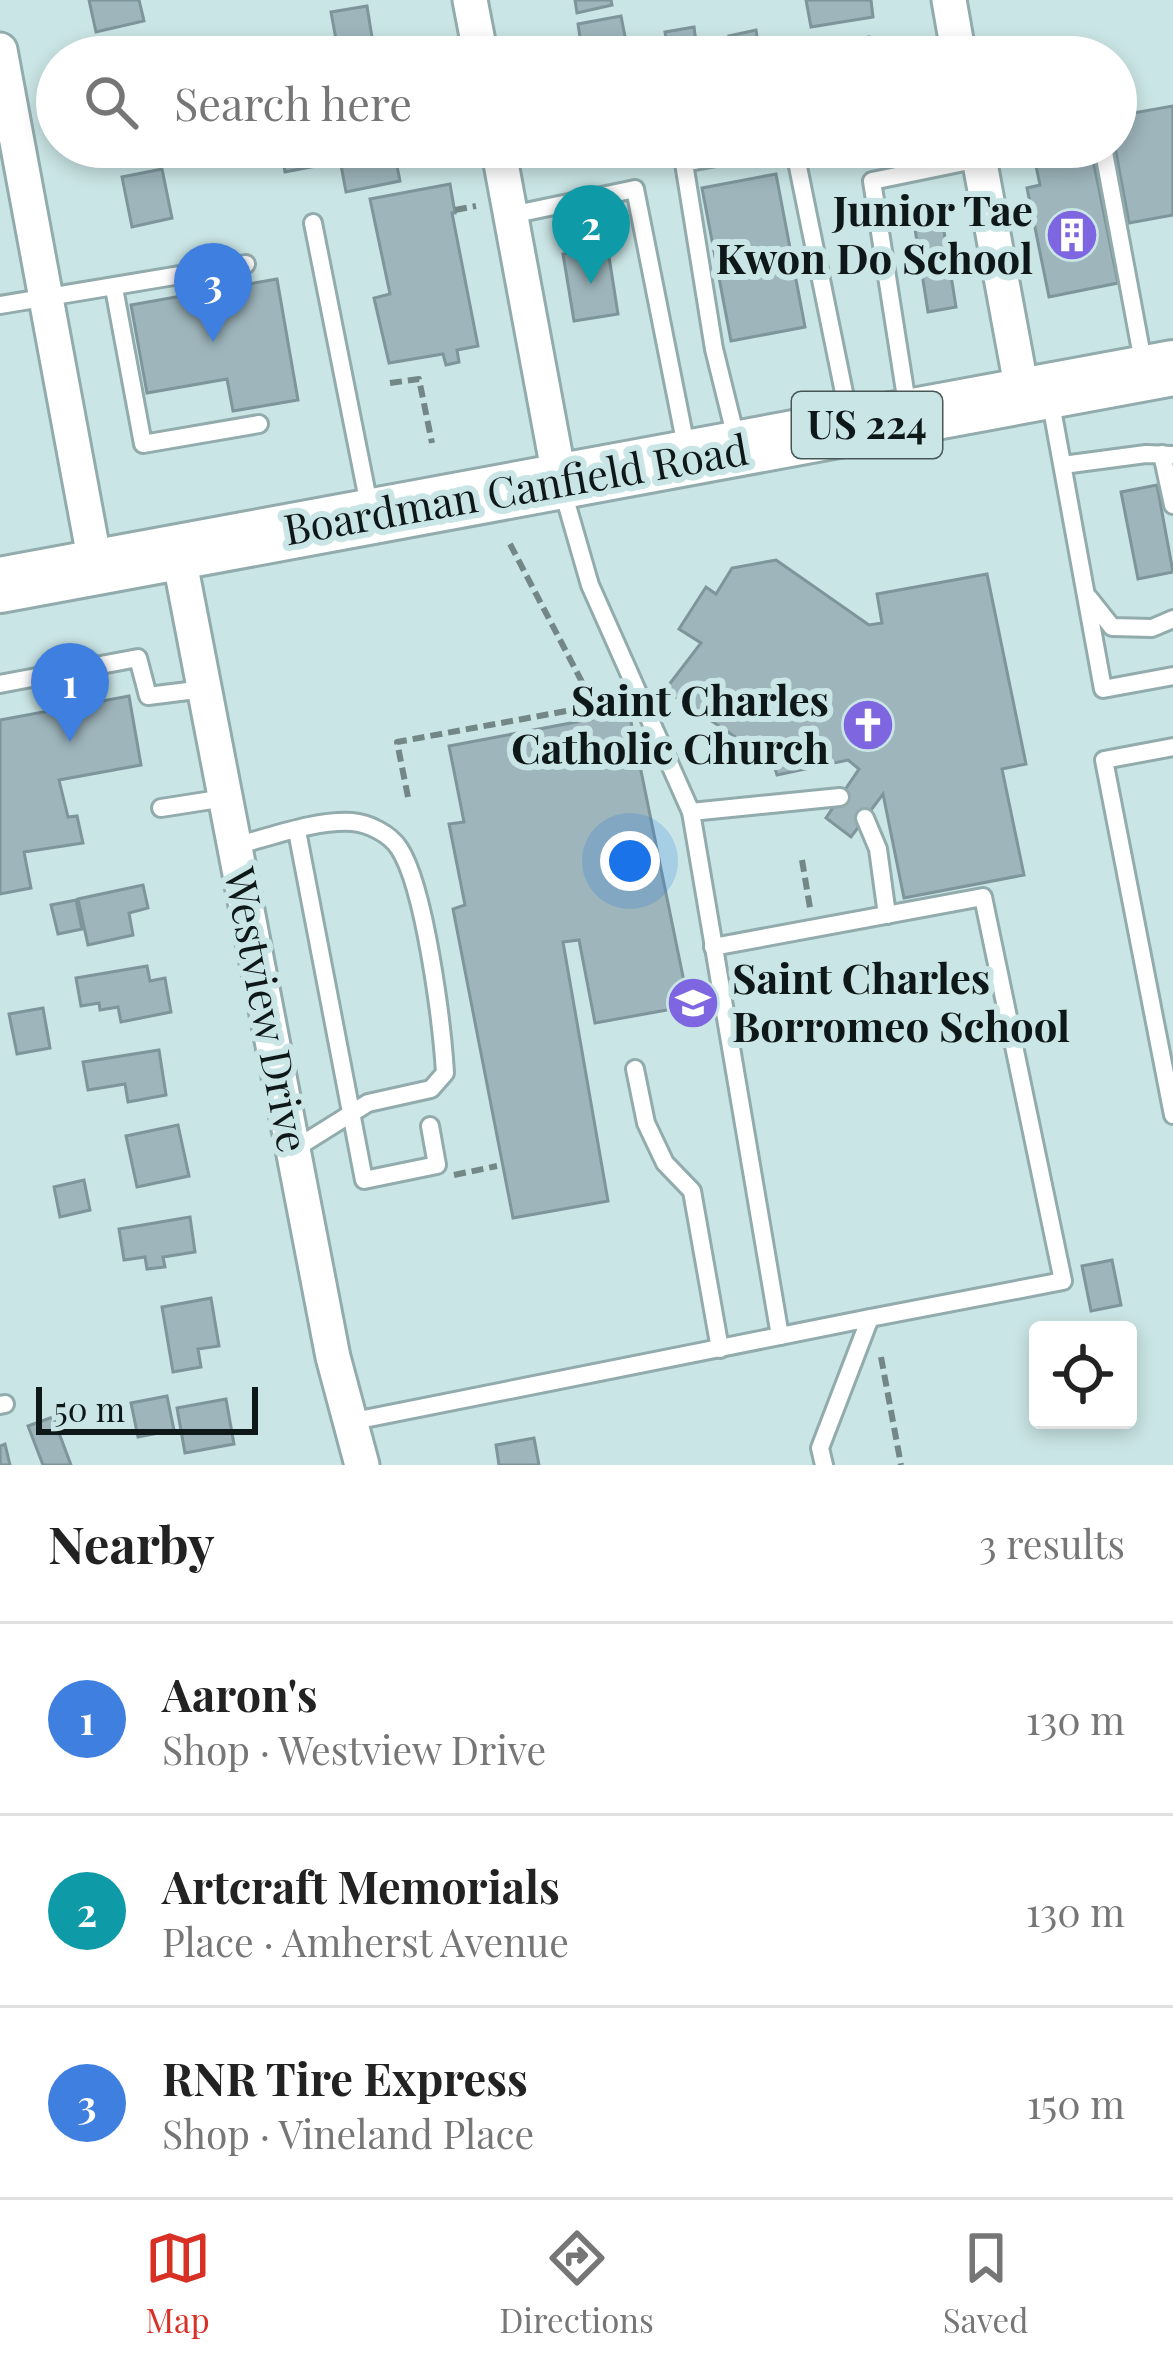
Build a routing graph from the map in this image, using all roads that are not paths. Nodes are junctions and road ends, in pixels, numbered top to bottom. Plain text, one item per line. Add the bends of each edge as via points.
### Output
1 (470, 0) edge
2 (949, 0) edge
3 (477, 36) edge
4 (955, 36) edge
5 (0, 50) edge
6 (502, 168) edge
7 (686, 168) edge
8 (798, 168) edge
9 (921, 168) edge
10 (982, 168) edge
11 (1108, 168) edge
12 (511, 214) junction
13 (313, 223) dead end
14 (246, 265) dead end
15 (114, 288) junction
16 (46, 296) junction
17 (0, 305) edge
18 (1159, 371) edge
19 (1036, 394) junction
20 (910, 417) junction
21 (259, 424) dead end
22 (851, 428) junction
23 (714, 453) junction
24 (1168, 455) edge
25 (1063, 465) junction
26 (560, 481) junction
27 (1173, 505) edge
28 (371, 517) junction
29 (178, 552) junction
30 (96, 568) junction
31 (0, 585) edge
32 (1086, 592) junction
33 (1173, 619) edge
34 (1173, 676) edge
35 (0, 684) edge
36 (204, 688) junction
37 (1173, 747) edge
38 (840, 797) dead end
39 (225, 798) junction
40 (161, 808) dead end
41 (691, 812) junction
42 (865, 818) dead end
43 (297, 831) junction
44 (234, 846) junction
45 (887, 915) junction
46 (713, 947) junction
47 (635, 1069) dead end
48 (352, 1115) junction
49 (1173, 1115) edge
50 (430, 1126) dead end
51 (293, 1150) junction
52 (872, 1318) junction
53 (780, 1336) junction
54 (720, 1348) junction
55 (348, 1422) junction
56 (362, 1465) edge
57 (824, 1465) edge

1 - 3 street
2 - 4 street
5 - 16 street
6 - 12 street
7 - 23 lane via 714,350
8 - 22 lane
9 - 20 lane via 872,181
10 - 19 street
11 - 18 lane
12 - 23 lane via 635,189
12 - 26 street
13 - 28 lane
14 - 15 lane
15 - 16 lane
15 - 21 lane via 143,444
16 - 17 lane
16 - 30 street
18 - 19 main road, Boardman Canfield Road / US 224
19 - 20 main road, Boardman Canfield Road / US 224
19 - 25 lane
20 - 22 main road, Boardman Canfield Road / US 224
22 - 23 main road, Boardman Canfield Road / US 224
23 - 26 main road, Boardman Canfield Road / US 224
24 - 25 lane
24 - 27 lane
25 - 32 lane
26 - 28 main road, Boardman Canfield Road / US 224
26 - 41 lane via 590,586
28 - 29 main road, Boardman Canfield Road / US 224
29 - 30 main road, Boardman Canfield Road / US 224
29 - 36 street, Westview Drive
30 - 31 main road, Boardman Canfield Road / US 224
32 - 33 lane via 1112,627 1152,628
32 - 34 lane via 1103,689
35 - 36 lane via 138,658 148,696
36 - 39 street, Westview Drive
37 - 49 lane via 1104,760
38 - 41 lane
39 - 40 lane
39 - 44 street, Westview Drive
41 - 46 lane
42 - 45 lane
43 - 44 lane
43 - 48 lane
43 - 48 lane via 355,822 382,832 412,875 445,1073 430,1089 368,1103
44 - 51 street, Westview Drive
45 - 46 lane
45 - 52 lane via 983,897 1063,1281
46 - 53 lane
47 - 54 lane via 646,1124 665,1163 692,1191
48 - 50 lane via 364,1180 437,1165
48 - 51 lane
51 - 55 street, Westview Drive
52 - 53 lane
52 - 57 lane via 820,1448
53 - 54 lane
54 - 55 lane
55 - 56 street, Westview Drive

